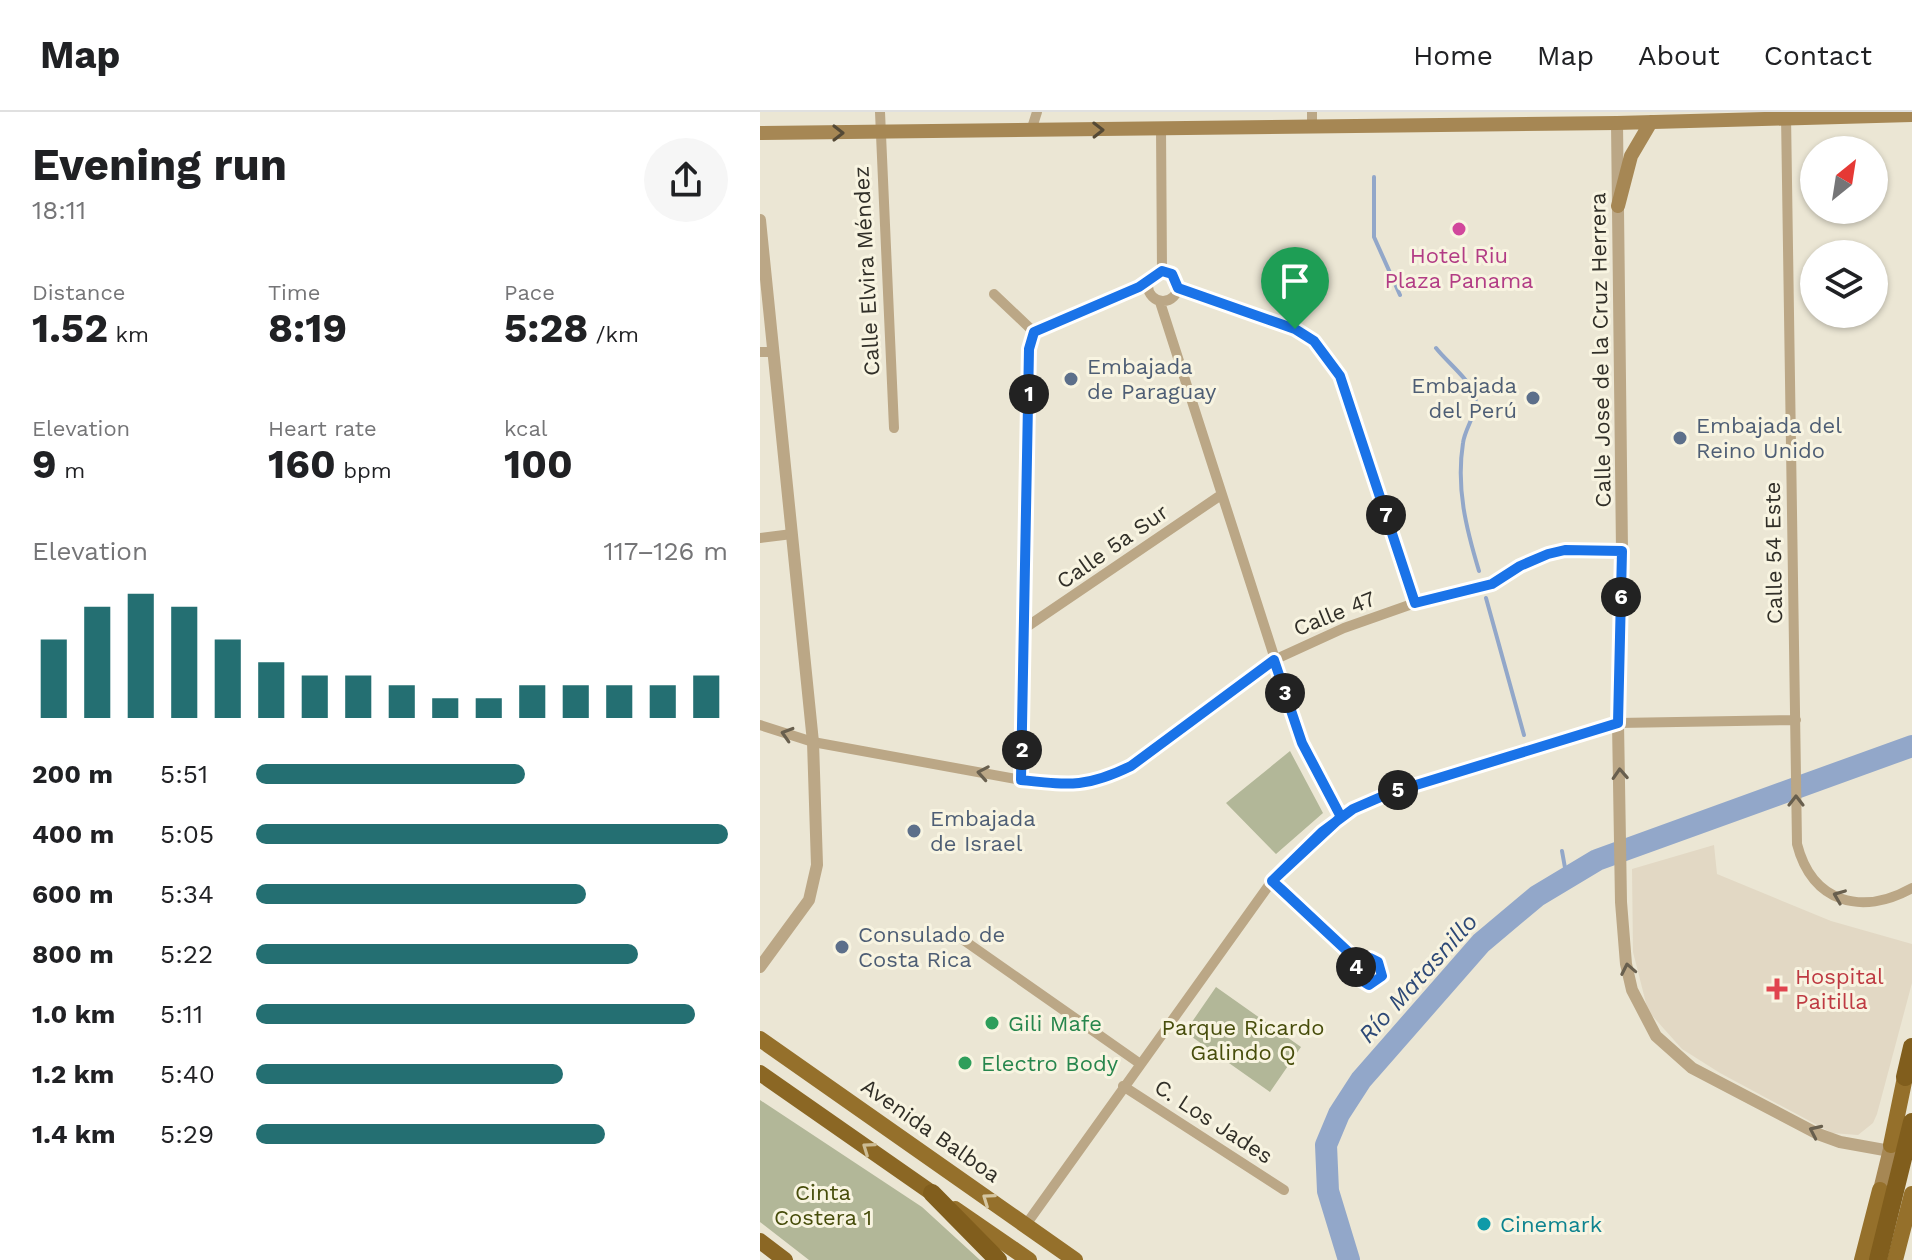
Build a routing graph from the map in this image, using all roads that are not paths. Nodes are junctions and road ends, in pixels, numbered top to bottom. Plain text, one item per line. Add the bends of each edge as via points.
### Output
1 (880, 112) edge
2 (1037, 112) edge
3 (1786, 115) edge
4 (1912, 115) edge
5 (1617, 117) edge
6 (1312, 119) edge
7 (1651, 122) junction
8 (1161, 128) junction
9 (1031, 131) junction
10 (760, 133) edge
11 (879, 133) junction
12 (1618, 206) junction
13 (760, 220) edge
14 (1162, 271) junction
15 (1148, 283) junction
16 (1178, 288) junction
17 (994, 294) dead end
18 (1160, 302) junction
19 (1034, 332) junction
20 (767, 352) edge
21 (894, 428) dead end
22 (1221, 495) junction
23 (792, 534) junction
24 (760, 538) edge
25 (1622, 551) junction
26 (1415, 603) junction
27 (1025, 628) junction
28 (1274, 660) junction
29 (1796, 720) junction
30 (1618, 723) junction
31 (760, 725) edge
32 (813, 742) junction
33 (1021, 780) junction
34 (1341, 817) junction
35 (1272, 881) junction
36 (1912, 888) edge
37 (962, 939) dead end
38 (1359, 962) dead end
39 (760, 967) edge
40 (760, 1039) edge
41 (1912, 1047) edge
42 (1139, 1063) junction
43 (760, 1073) edge
44 (1908, 1084) edge
45 (1123, 1086) junction
46 (1912, 1122) edge
47 (1912, 1131) edge
48 (1890, 1148) junction
49 (1284, 1190) dead end
50 (1880, 1190) junction
51 (932, 1193) junction
52 (1912, 1194) edge
53 (1025, 1226) junction
54 (1912, 1233) edge
55 (760, 1241) edge
56 (785, 1260) edge
57 (998, 1260) edge
58 (1029, 1260) edge
59 (1075, 1260) edge
60 (1862, 1260) edge
61 (1878, 1260) edge
62 (1895, 1260) edge

1 - 11 street, Calle Elvira Méndez
2 - 9 street
3 - 4 main road
3 - 7 main road
3 - 29 street, Calle 54 Este
5 - 6 main road
5 - 7 main road
5 - 12 street, Calle Jose de la Cruz Herrera
6 - 8 main road
7 - 12 main road via 1631,156
9 -> 8 main road
8 - 14 street
9 - 11 main road
10 -> 11 main road
11 - 21 street, Calle Elvira Méndez
12 - 25 street, Calle Jose de la Cruz Herrera
13 - 20 street
14 - 15 street
14 - 16 street via 1172,274
15 - 18 street via 1151,297
15 - 19 street
16 - 18 street via 1170,300
16 - 26 street via 1295,329 1330,357 1346,390
17 - 19 street
18 - 22 street
19 - 27 street via 1029,349
20 - 23 street
22 - 27 street, Calle 5a Sur
22 - 28 street
23 - 24 street
23 - 32 street
25 - 26 street, Calle 47 via 1548,554 1492,584
25 - 30 street, Calle Jose de la Cruz Herrera
26 - 28 street, Calle 47
27 - 33 street
28 - 33 street, Calle 47 via 1118,772 1076,786
28 - 34 street via 1302,743
29 - 30 street
36 -> 29 street, Calle 54 Este via 1865,904 1827,892 1806,869 1796,831
30 - 34 street via 1390,793
48 -> 30 street, Calle Jose de la Cruz Herrera via 1818,1134 1692,1068 1647,1022 1626,964
32 -> 31 street, Calle 47
33 -> 32 street, Calle 47
32 - 39 street via 817,865 809,900
34 - 35 street
35 - 38 street
35 - 42 street
37 - 42 street
53 -> 40 main road, Avenida Balboa
41 - 44 highway
42 - 45 street
51 -> 43 highway
44 - 48 main road
45 - 49 street, C. Los Jades
45 - 53 street
46 - 61 highway, bridge
47 - 48 main road
48 - 50 main road
50 - 54 main road via 1894,1220
50 - 60 main road
51 - 57 highway
51 - 58 main road
52 - 62 main road, bridge
53 - 59 main road, Avenida Balboa
55 - 56 highway

